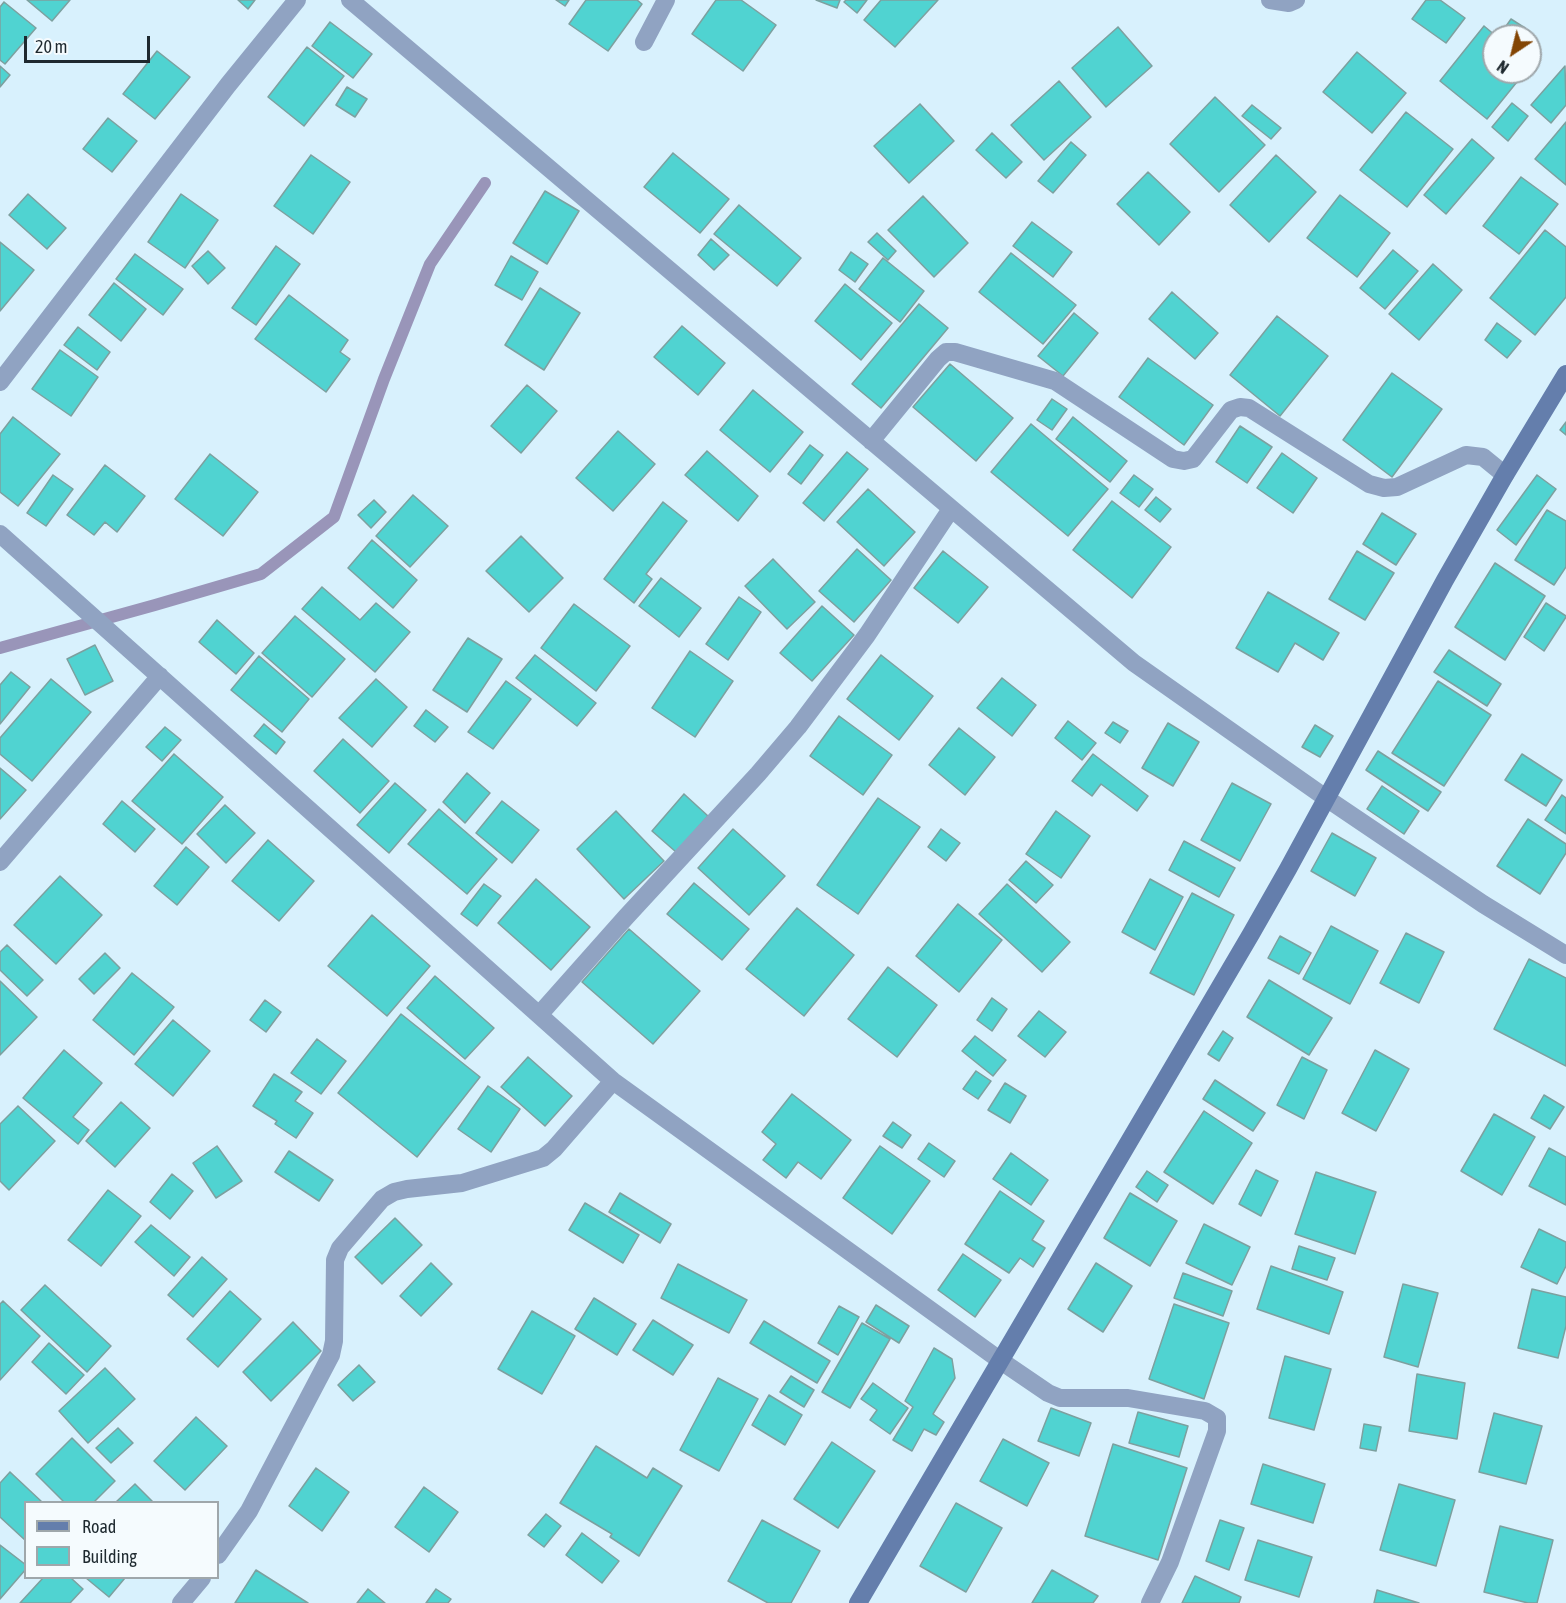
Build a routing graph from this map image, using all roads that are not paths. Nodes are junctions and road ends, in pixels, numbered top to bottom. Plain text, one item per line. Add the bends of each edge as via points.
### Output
1 (297, 0) edge
2 (350, 0) edge
3 (666, 0) edge
4 (1270, 0) edge
5 (1296, 0) edge
6 (644, 42) dead end
7 (1566, 374) edge
8 (0, 382) edge
9 (871, 441) junction
10 (1505, 475) junction
11 (951, 509) junction
12 (0, 534) edge
13 (160, 676) junction
14 (1326, 798) junction
15 (0, 862) edge
16 (1566, 955) edge
17 (539, 1015) junction
18 (613, 1081) junction
19 (1001, 1361) junction
20 (219, 1554) edge
21 (201, 1579) edge
22 (181, 1603) edge
23 (858, 1603) edge
24 (1150, 1603) edge

1 - 8 street
2 - 9 street
3 - 6 street
4 - 5 street
7 - 10 street
9 - 10 street via 938,359 946,352 955,352 1055,381 1173,459 1193,459 1231,410 1240,407 1249,408 1369,484 1384,488 1397,487 1466,455 1483,457
9 - 11 street
10 - 14 street
11 - 14 street via 1134,663
11 - 17 street via 867,635 798,727
12 - 13 street
13 - 15 street
13 - 17 street
14 - 16 street
14 - 19 street via 1251,934
17 - 18 street
18 - 19 street
18 - 20 street via 543,1158 462,1184 394,1192 382,1198 340,1248 335,1260 332,1354 249,1511
19 - 23 street
19 - 24 street via 1060,1398 1128,1398 1205,1411 1217,1418 1217,1431 1170,1562
21 - 22 street

